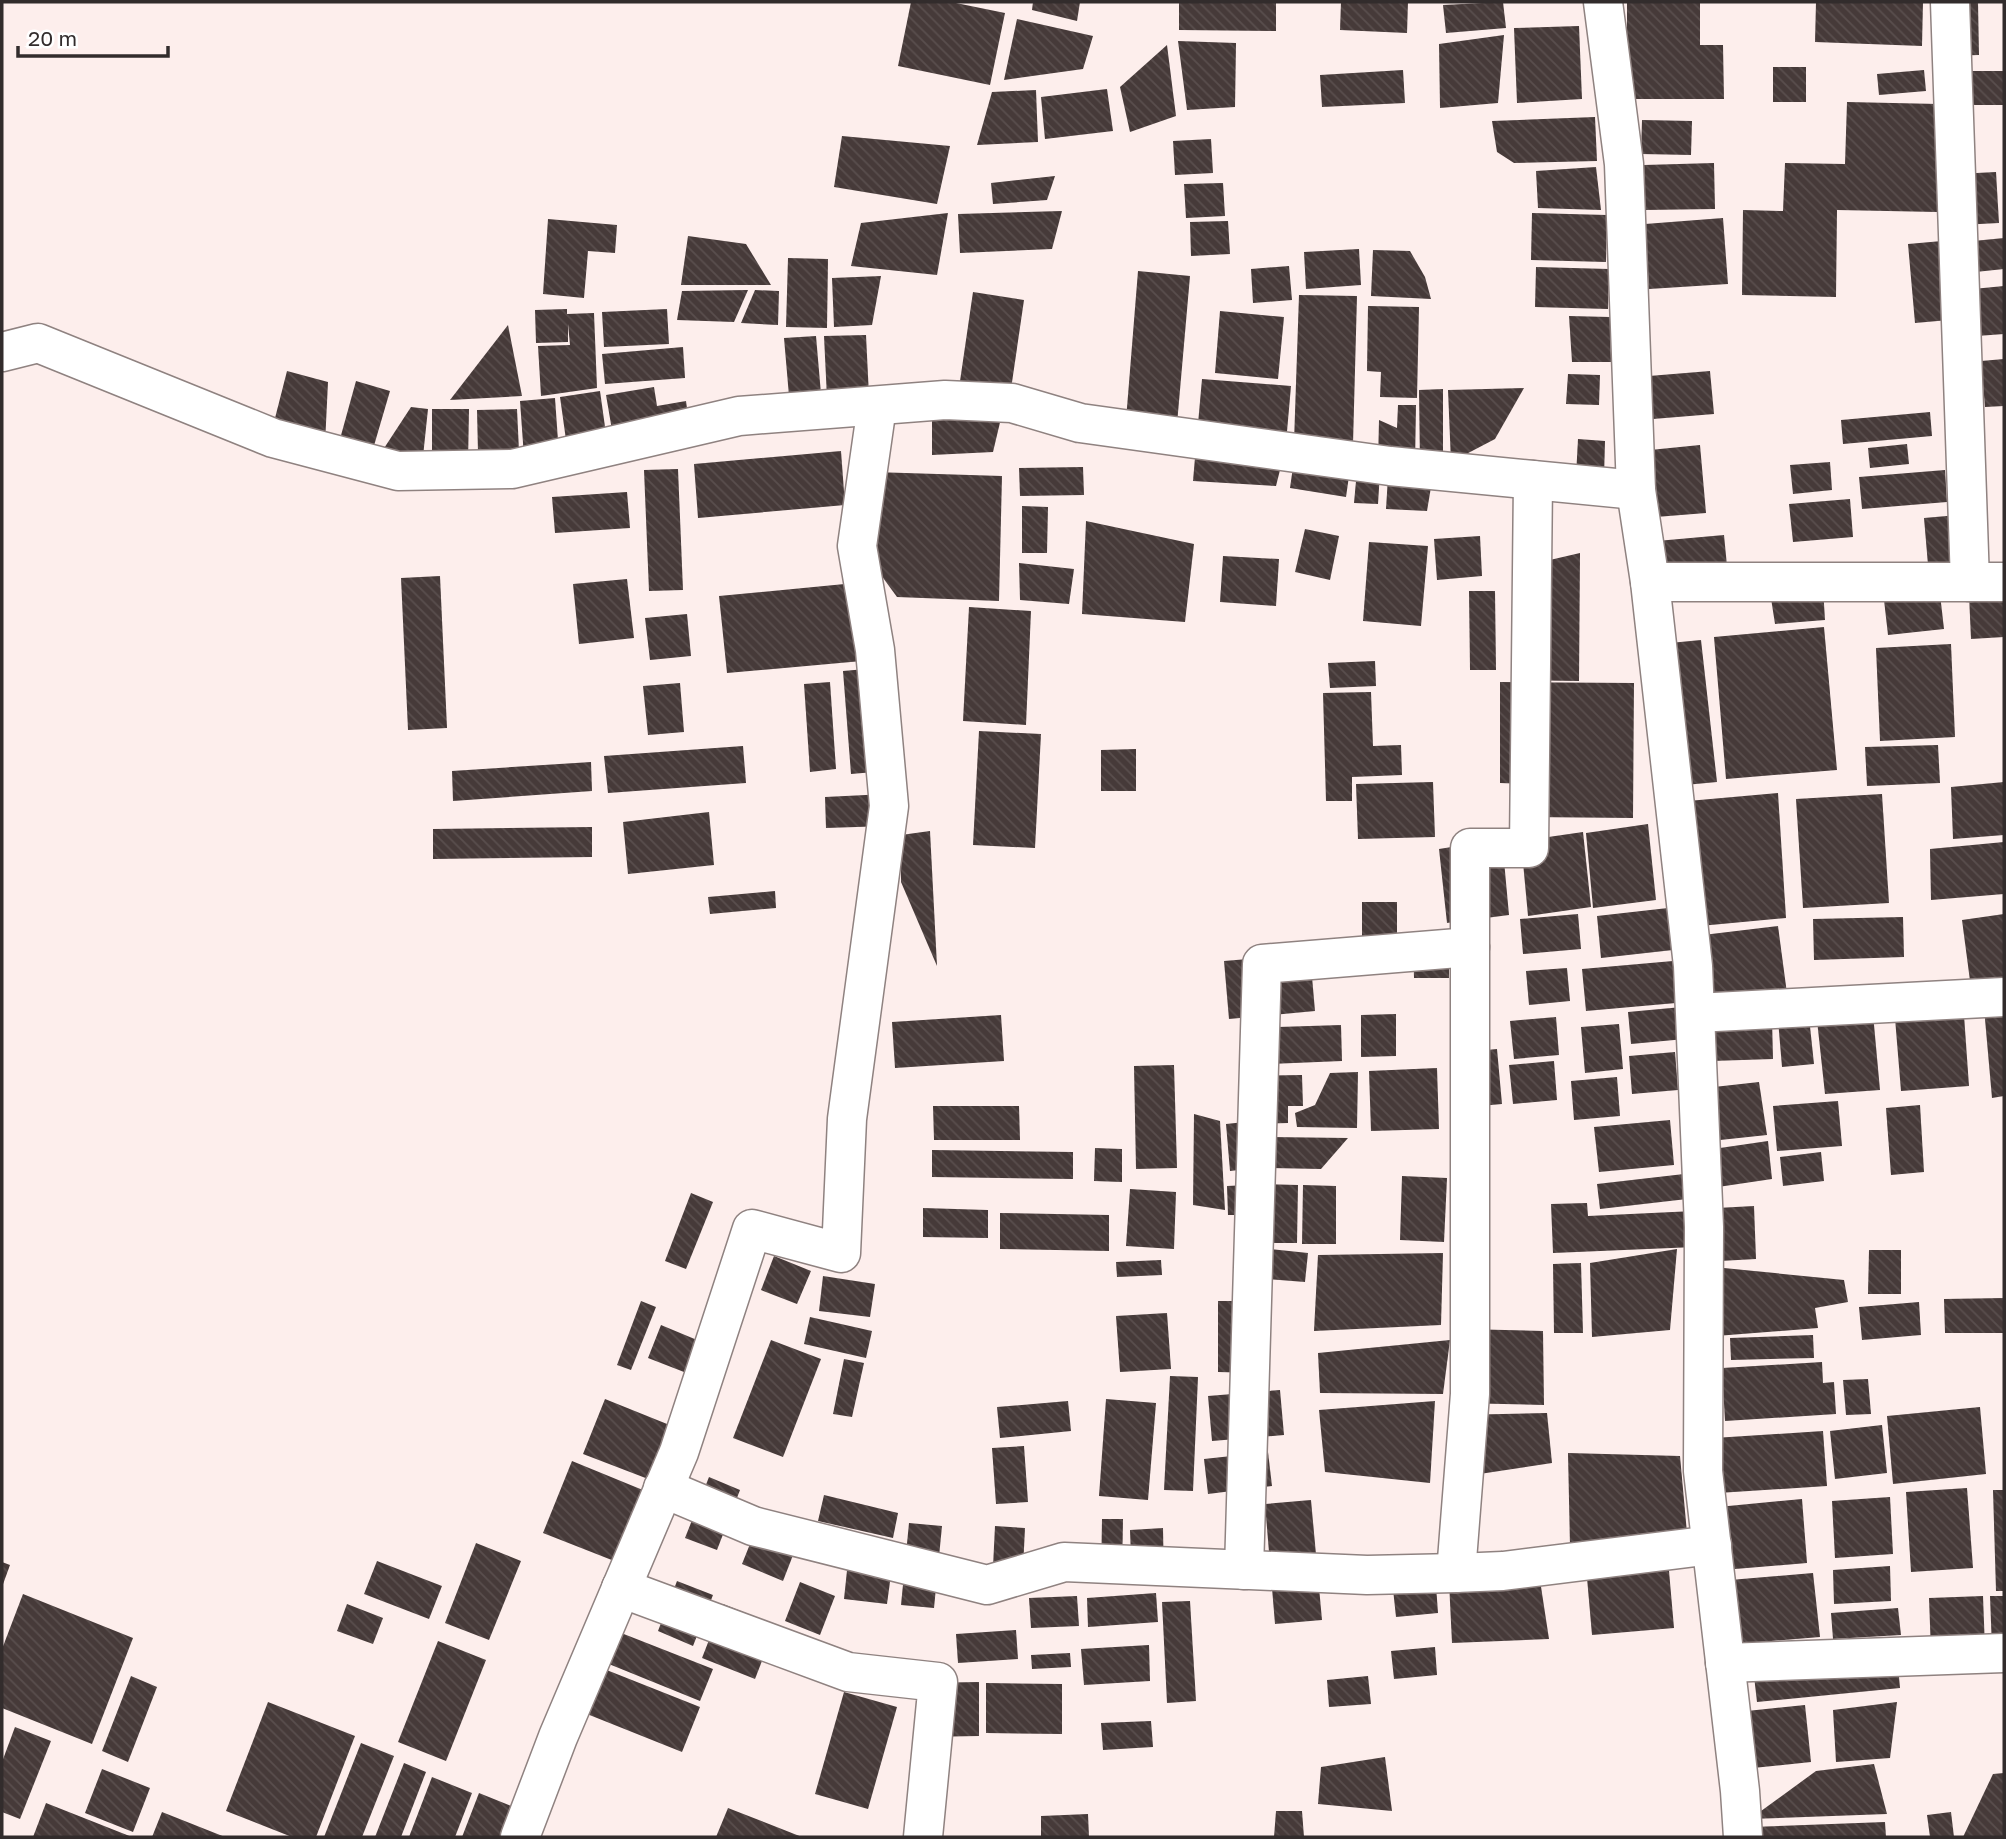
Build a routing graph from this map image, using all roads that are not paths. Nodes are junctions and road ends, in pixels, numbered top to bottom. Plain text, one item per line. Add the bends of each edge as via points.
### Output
1 (1603, 2) edge
2 (1950, 2) edge
3 (2, 352) edge
4 (877, 406) junction
5 (1533, 480) junction
6 (1636, 490) junction
7 (1650, 582) junction
8 (1987, 582) edge
9 (1470, 947) junction
10 (2004, 997) edge
11 (1696, 1013) junction
12 (663, 1488) junction
13 (1712, 1545) junction
14 (1244, 1570) junction
15 (1456, 1573) junction
16 (621, 1588) junction
17 (2004, 1653) edge
18 (1725, 1663) junction
19 (520, 1837) edge
20 (923, 1837) edge
21 (1743, 1837) edge

1 - 6 street via 1624,164
2 - 8 street
3 - 4 street via 38,343 274,438 398,471 512,469 739,416
4 - 5 street via 945,400 1012,403 1080,423 1390,466
4 - 12 street via 857,546 875,650 888,806 847,1119 841,1253 752,1229
5 - 6 street
5 - 9 street via 1529,848 1470,848
6 - 7 street
7 - 8 street
7 - 11 street
9 - 14 street via 1262,964
9 - 15 street via 1470,1394
10 - 11 street
11 - 13 street via 1704,1227 1703,1471
12 - 14 street via 753,1526 987,1585 1065,1562
12 - 16 street
13 - 15 street
13 - 18 street
14 - 15 street
16 - 19 street
16 - 20 street via 848,1672 938,1682
17 - 18 street
18 - 21 street

